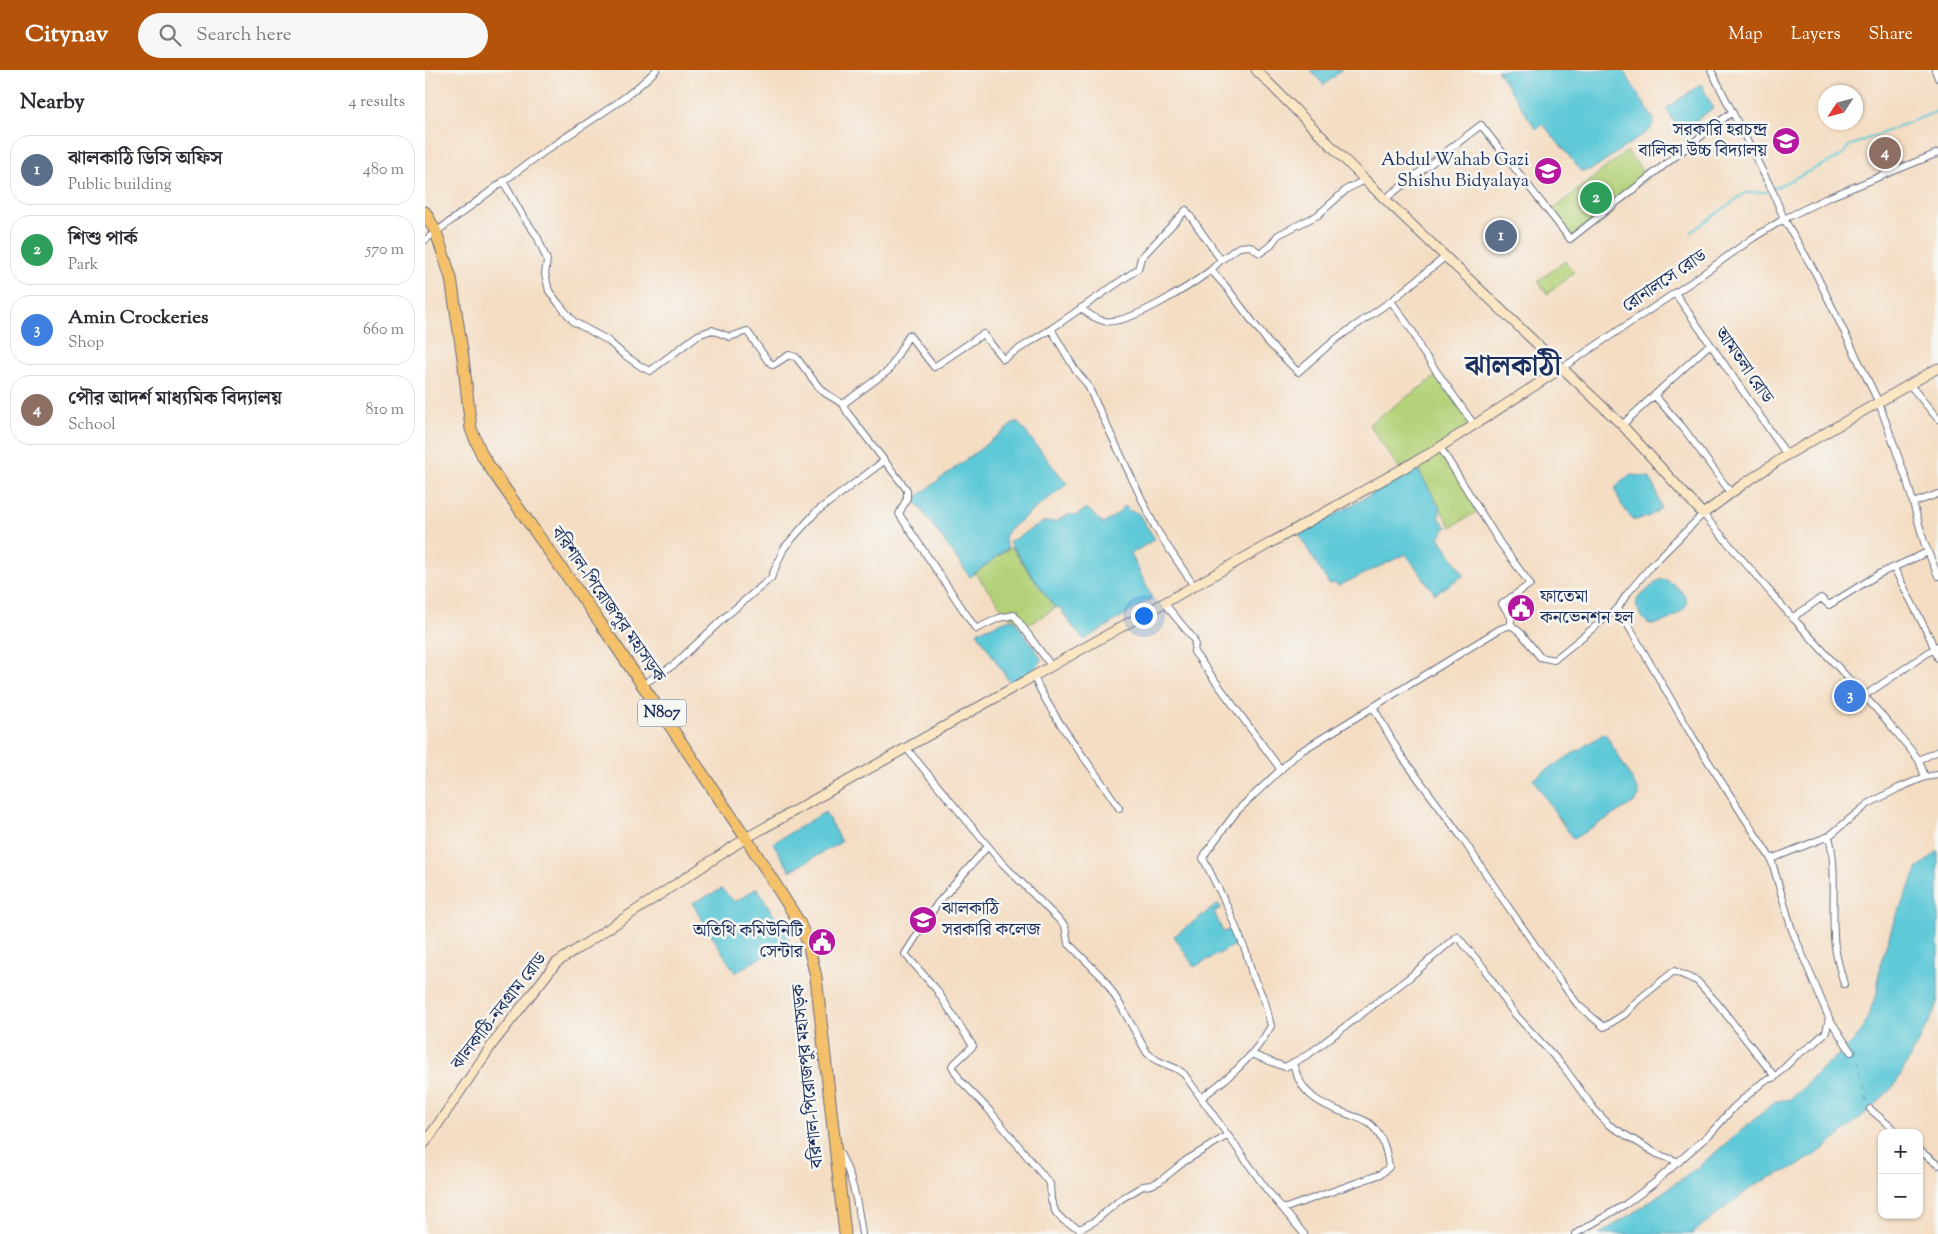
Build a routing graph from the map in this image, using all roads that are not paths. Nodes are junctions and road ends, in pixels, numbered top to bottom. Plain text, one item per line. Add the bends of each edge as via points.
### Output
1 (656, 70) edge
2 (1256, 70) edge
3 (1711, 70) edge
4 (1935, 70) edge
5 (1938, 78) edge
6 (1732, 112) junction
7 (1938, 152) edge
8 (1365, 180) junction
9 (503, 181) junction
10 (1386, 198) junction
11 (425, 212) edge
12 (1784, 219) junction
13 (436, 232) junction
14 (425, 240) edge
15 (1445, 257) junction
16 (1221, 260) junction
17 (1211, 270) junction
18 (1675, 293) junction
19 (1391, 301) junction
20 (1081, 308) junction
21 (1051, 329) junction
22 (1709, 344) junction
23 (1562, 368) junction
24 (1938, 368) edge
25 (1911, 386) junction
26 (1655, 396) junction
27 (1879, 403) junction
28 (843, 404) junction
29 (1938, 419) edge
30 (1623, 425) junction
31 (1475, 426) junction
32 (1440, 447) junction
33 (1787, 455) junction
34 (885, 461) junction
35 (1731, 493) junction
36 (1938, 494) edge
37 (1913, 503) junction
38 (1703, 514) junction
39 (1928, 552) junction
40 (1894, 568) junction
41 (1938, 576) edge
42 (1194, 586) junction
43 (1164, 603) junction
44 (1618, 608) junction
45 (1792, 618) junction
46 (1511, 625) junction
47 (1936, 647) edge
48 (1938, 658) edge
49 (1052, 667) junction
50 (1033, 677) junction
51 (643, 685) junction
52 (1864, 696) junction
53 (1373, 707) junction
54 (907, 749) junction
55 (1938, 751) edge
56 (1919, 760) junction
57 (1281, 770) junction
58 (1938, 775) edge
59 (1925, 776) junction
60 (1119, 808) dead end
61 (1829, 836) junction
62 (746, 838) junction
63 (988, 846) junction
64 (1771, 859) junction
65 (1844, 984) dead end
66 (1829, 1018) junction
67 (1851, 1052) dead end
68 (1251, 1054) junction
69 (1293, 1063) junction
70 (1775, 1076) junction
71 (1201, 1098) junction
72 (1870, 1109) dead end
73 (1893, 1129) edge
74 (1228, 1135) junction
75 (425, 1144) edge
76 (835, 1145) junction
77 (1923, 1153) edge
78 (1679, 1162) junction
79 (1938, 1166) edge
80 (1283, 1209) junction
81 (845, 1234) edge
82 (862, 1234) edge
83 (1304, 1234) edge
84 (1575, 1234) edge

1 - 9 street via 608,111
2 - 8 main road
3 - 6 street
4 - 5 street
6 - 10 street via 1570,239 1481,125
6 - 12 street
7 - 12 street, রোনালসে রোড
8 - 10 main road
8 - 16 street via 1347,190 1318,215 1278,235 1270,246 1260,252 1250,246 1239,247
9 - 13 street
9 - 28 street via 537,236 547,260 545,274 549,291 574,322 607,340 642,367 650,371 698,336 712,330 730,337 747,331 768,361 773,364 789,355 796,357 825,393
10 - 15 main road
11 - 13 highway, বরিশাল-পিরোজপুর মহাসড়ক / N807
12 - 18 street, রোনালসে রোড
12 - 27 street via 1816,274
13 - 14 street
13 - 51 highway, বরিশাল-পিরোজপুর মহাসড়ক / N807 via 451,278 471,430 483,457
15 - 19 street
15 - 23 main road
16 - 17 street
16 - 20 street via 1186,210 1141,258 1138,269
17 - 19 street via 1268,342 1298,372 1336,339
17 - 20 street via 1171,298 1121,319 1106,322
18 - 22 street, আমতলা রোড
18 - 23 street, রোনালসে রোড
19 - 31 street
20 - 21 street
21 - 28 street via 1003,359 983,334 933,367 909,335 889,370
21 - 42 street via 1076,372 1087,384 1156,529
22 - 26 street
22 - 33 street, আমতলা রোড
23 - 30 main road
23 - 31 main road, ঝালকাঠি-নবগ্রাম রোড
24 - 25 main road
25 - 27 main road
25 - 29 street
26 - 30 street
26 - 35 street
27 - 33 main road
27 - 37 street
28 - 34 street
30 - 38 main road
31 - 32 main road, ঝালকাঠি-নবগ্রাম রোড
32 - 42 main road, ঝালকাঠি-নবগ্রাম রোড
32 - 46 street via 1500,543 1530,584 1502,604 1511,617
33 - 35 main road
34 - 49 street via 907,490 907,498 899,514 975,630 999,618 1014,615
34 - 51 street via 816,512 784,548 771,578 675,664
35 - 38 main road
36 - 37 street
37 - 39 street
38 - 44 street via 1652,565
38 - 45 street
39 - 40 street
39 - 41 street
40 - 45 street via 1829,605 1821,598
40 - 47 street
42 - 43 main road, ঝালকাঠি-নবগ্রাম রোড
43 - 49 main road, ঝালকাঠি-নবগ্রাম রোড
43 - 57 street via 1193,638 1194,652
44 - 46 street via 1554,660 1540,656
44 - 64 street via 1694,739
45 - 52 street
46 - 53 street via 1500,628
47 - 48 street
47 - 52 street
49 - 50 main road, ঝালকাঠি-নবগ্রাম রোড
50 - 54 main road, ঝালকাঠি-নবগ্রাম রোড
50 - 60 street via 1074,746
51 - 62 highway, বরিশাল-পিরোজপুর মহাসড়ক / N807
52 - 56 street
53 - 57 street via 1298,753
53 - 70 street via 1400,754 1578,1005 1604,1028 1674,971 1697,981
54 - 62 main road, ঝালকাঠি-নবগ্রাম রোড
54 - 63 street
55 - 56 street
56 - 59 street
57 - 68 street via 1237,811 1203,858 1246,952 1271,1026
58 - 59 street
59 - 61 street via 1868,804
61 - 64 street
61 - 65 street via 1835,864 1834,938
62 - 75 main road, ঝালকাঠি-নবগ্রাম রোড via 556,963 494,1042
62 - 76 highway, বরিশাল-পিরোজপুর মহাসড়ক / N807 via 799,922 808,943 816,977
63 - 71 street via 1065,926 1068,944 1104,979 1147,1053 1184,1074
63 - 74 street via 937,904 905,954 936,989 973,1046 952,1066 960,1080 1050,1184 1056,1213 1080,1229 1121,1199 1143,1186 1160,1181 1185,1161
64 - 66 street via 1792,930
66 - 67 street
66 - 70 street via 1826,1032
68 - 69 street via 1285,1067
68 - 71 street via 1229,1078
69 - 78 street via 1366,1011 1457,936 1483,967 1513,1012 1563,1066 1594,1109 1609,1124 1657,1154
69 - 80 street via 1312,1098 1373,1126 1382,1139 1389,1167 1381,1174
70 - 78 street via 1764,1081 1733,1107 1711,1133
71 - 74 street
72 - 73 street
74 - 80 street
76 - 81 highway, বরিশাল-পিরোজপুর মহাসড়ক / N807
76 - 82 street via 845,1162
77 - 79 street
78 - 84 street via 1626,1204
80 - 83 street

